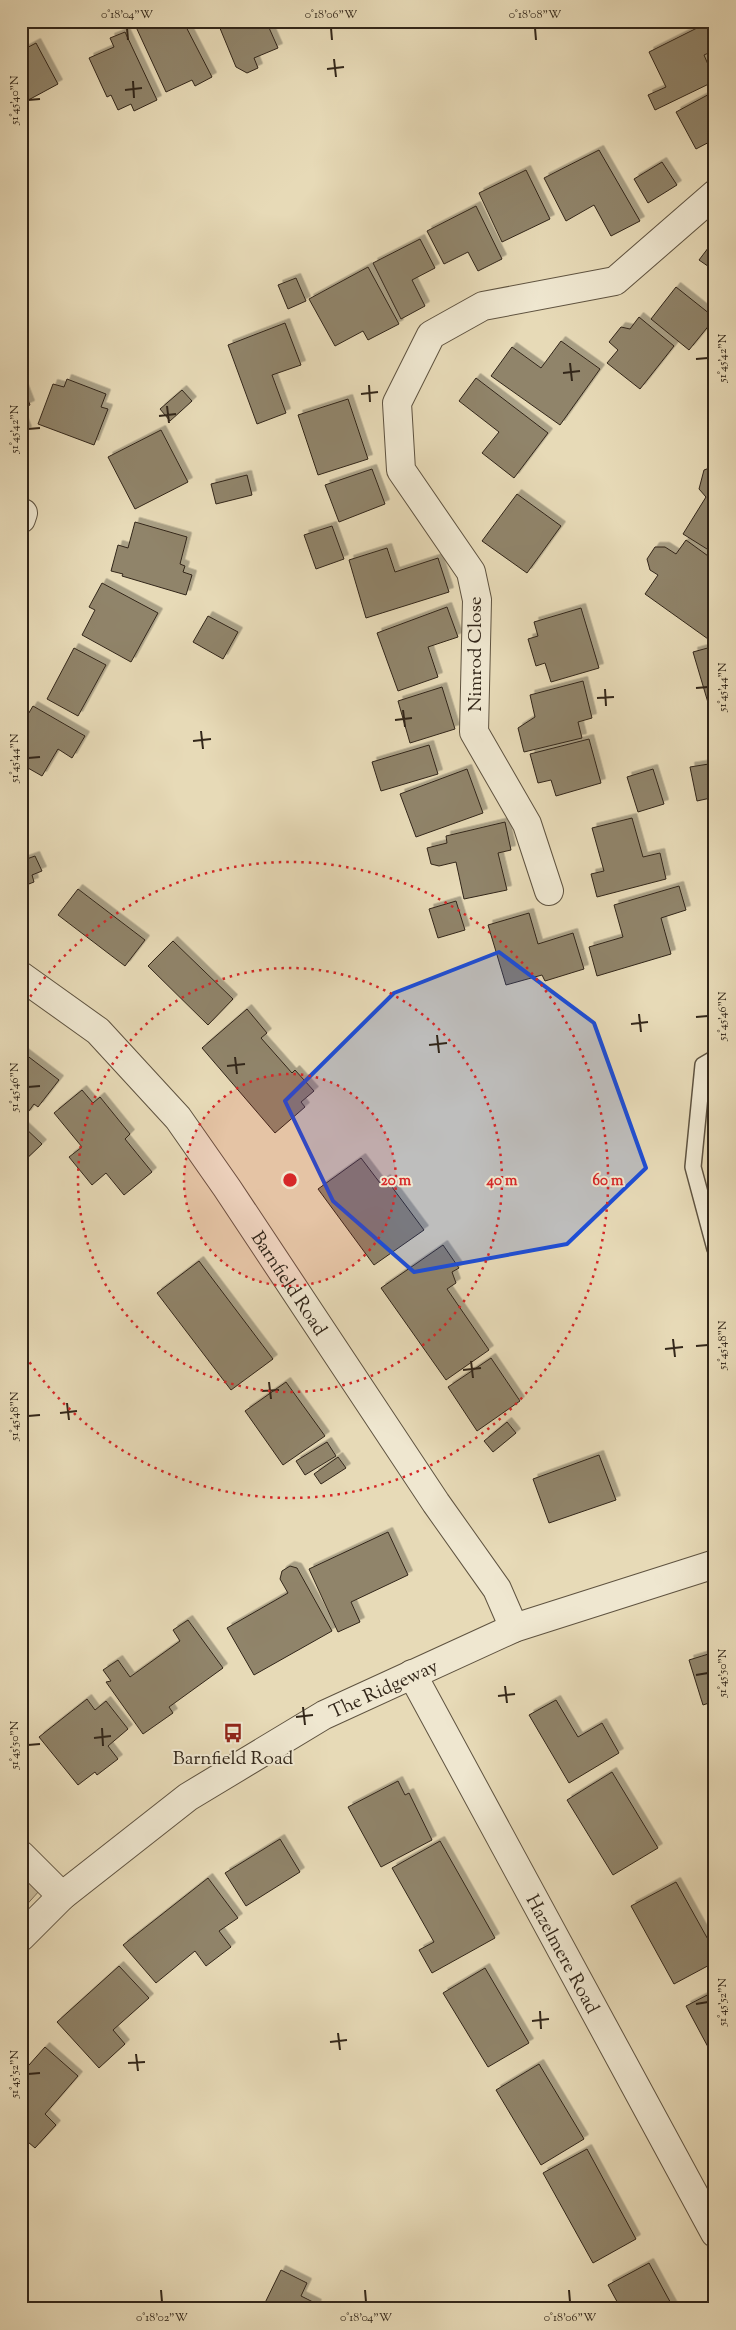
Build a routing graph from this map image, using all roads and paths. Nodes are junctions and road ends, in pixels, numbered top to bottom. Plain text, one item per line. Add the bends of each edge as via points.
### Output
1 (715, 194) edge
2 (549, 891) dead end
3 (21, 976) edge
4 (715, 1058) edge
5 (715, 1249) edge
6 (715, 1564) edge
7 (514, 1628) junction
8 (412, 1674) junction
9 (21, 1856) edge
10 (62, 1896) junction
11 (21, 1937) edge
12 (715, 2233) edge

1 - 2 street, Nimrod Close via 615,281 484,306 432,335 397,403 401,470 471,572 477,600 474,732 527,824
3 - 7 street, Barnfield Road via 98,1031 178,1118 497,1589
4 - 5 lane via 703,1065 693,1166
6 - 7 street, The Ridgeway
7 - 8 street, The Ridgeway
8 - 10 street, The Ridgeway via 324,1715 188,1797
8 - 12 street, Hazelmere Road
9 - 10 street
10 - 11 street, The Ridgeway

